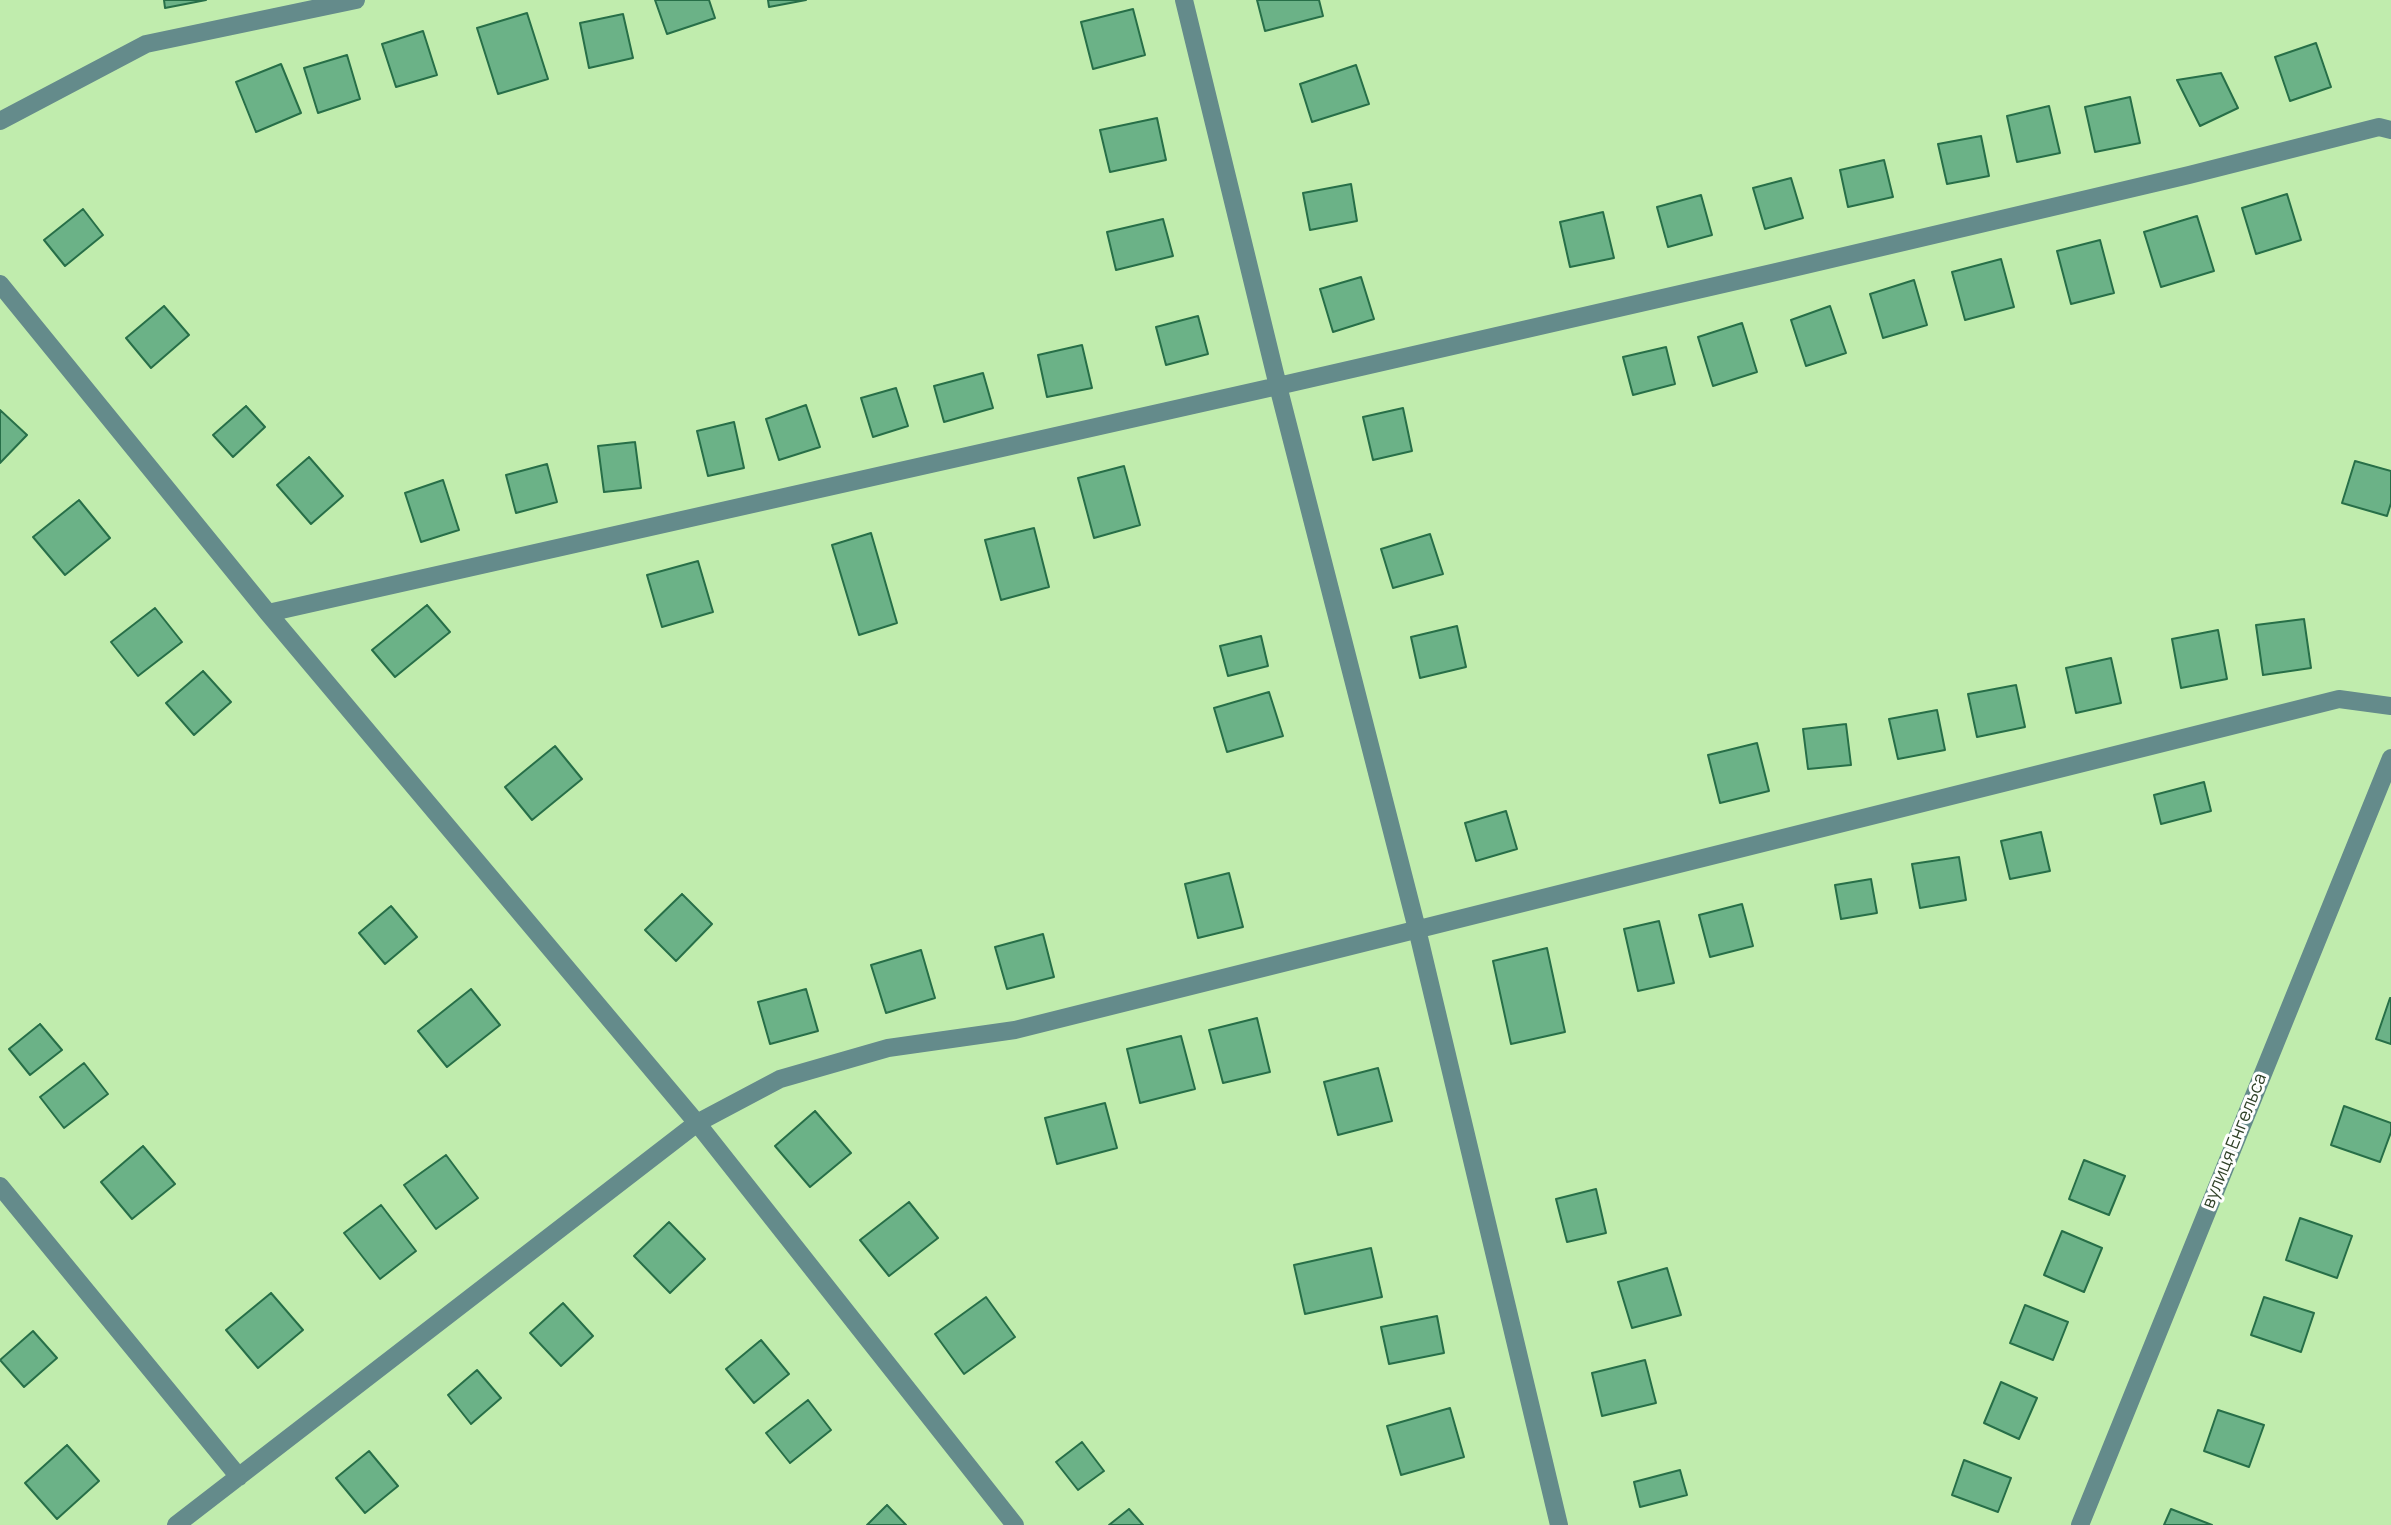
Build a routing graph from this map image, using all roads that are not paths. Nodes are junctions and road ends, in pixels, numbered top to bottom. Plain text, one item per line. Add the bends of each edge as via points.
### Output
1 (356, 0) edge
2 (1184, 0) edge
3 (0, 121) edge
4 (2391, 130) edge
5 (0, 284) edge
6 (1278, 386) junction
7 (268, 613) junction
8 (2391, 706) edge
9 (2391, 758) edge
10 (1417, 929) junction
11 (697, 1124) junction
12 (0, 1186) edge
13 (239, 1476) junction
14 (176, 1525) edge
15 (1015, 1525) edge
16 (1559, 1525) edge
17 (2080, 1525) edge

1 - 3 street via 146,44
2 - 6 street
4 - 6 street via 2379,127
5 - 7 street
6 - 7 street
6 - 10 street
7 - 11 street
8 - 10 street via 2339,699
9 - 17 street, вулиця Енгельса
10 - 11 street via 1015,1030 888,1048 780,1079
10 - 16 street
11 - 13 street
11 - 15 street
12 - 13 street
13 - 14 street

